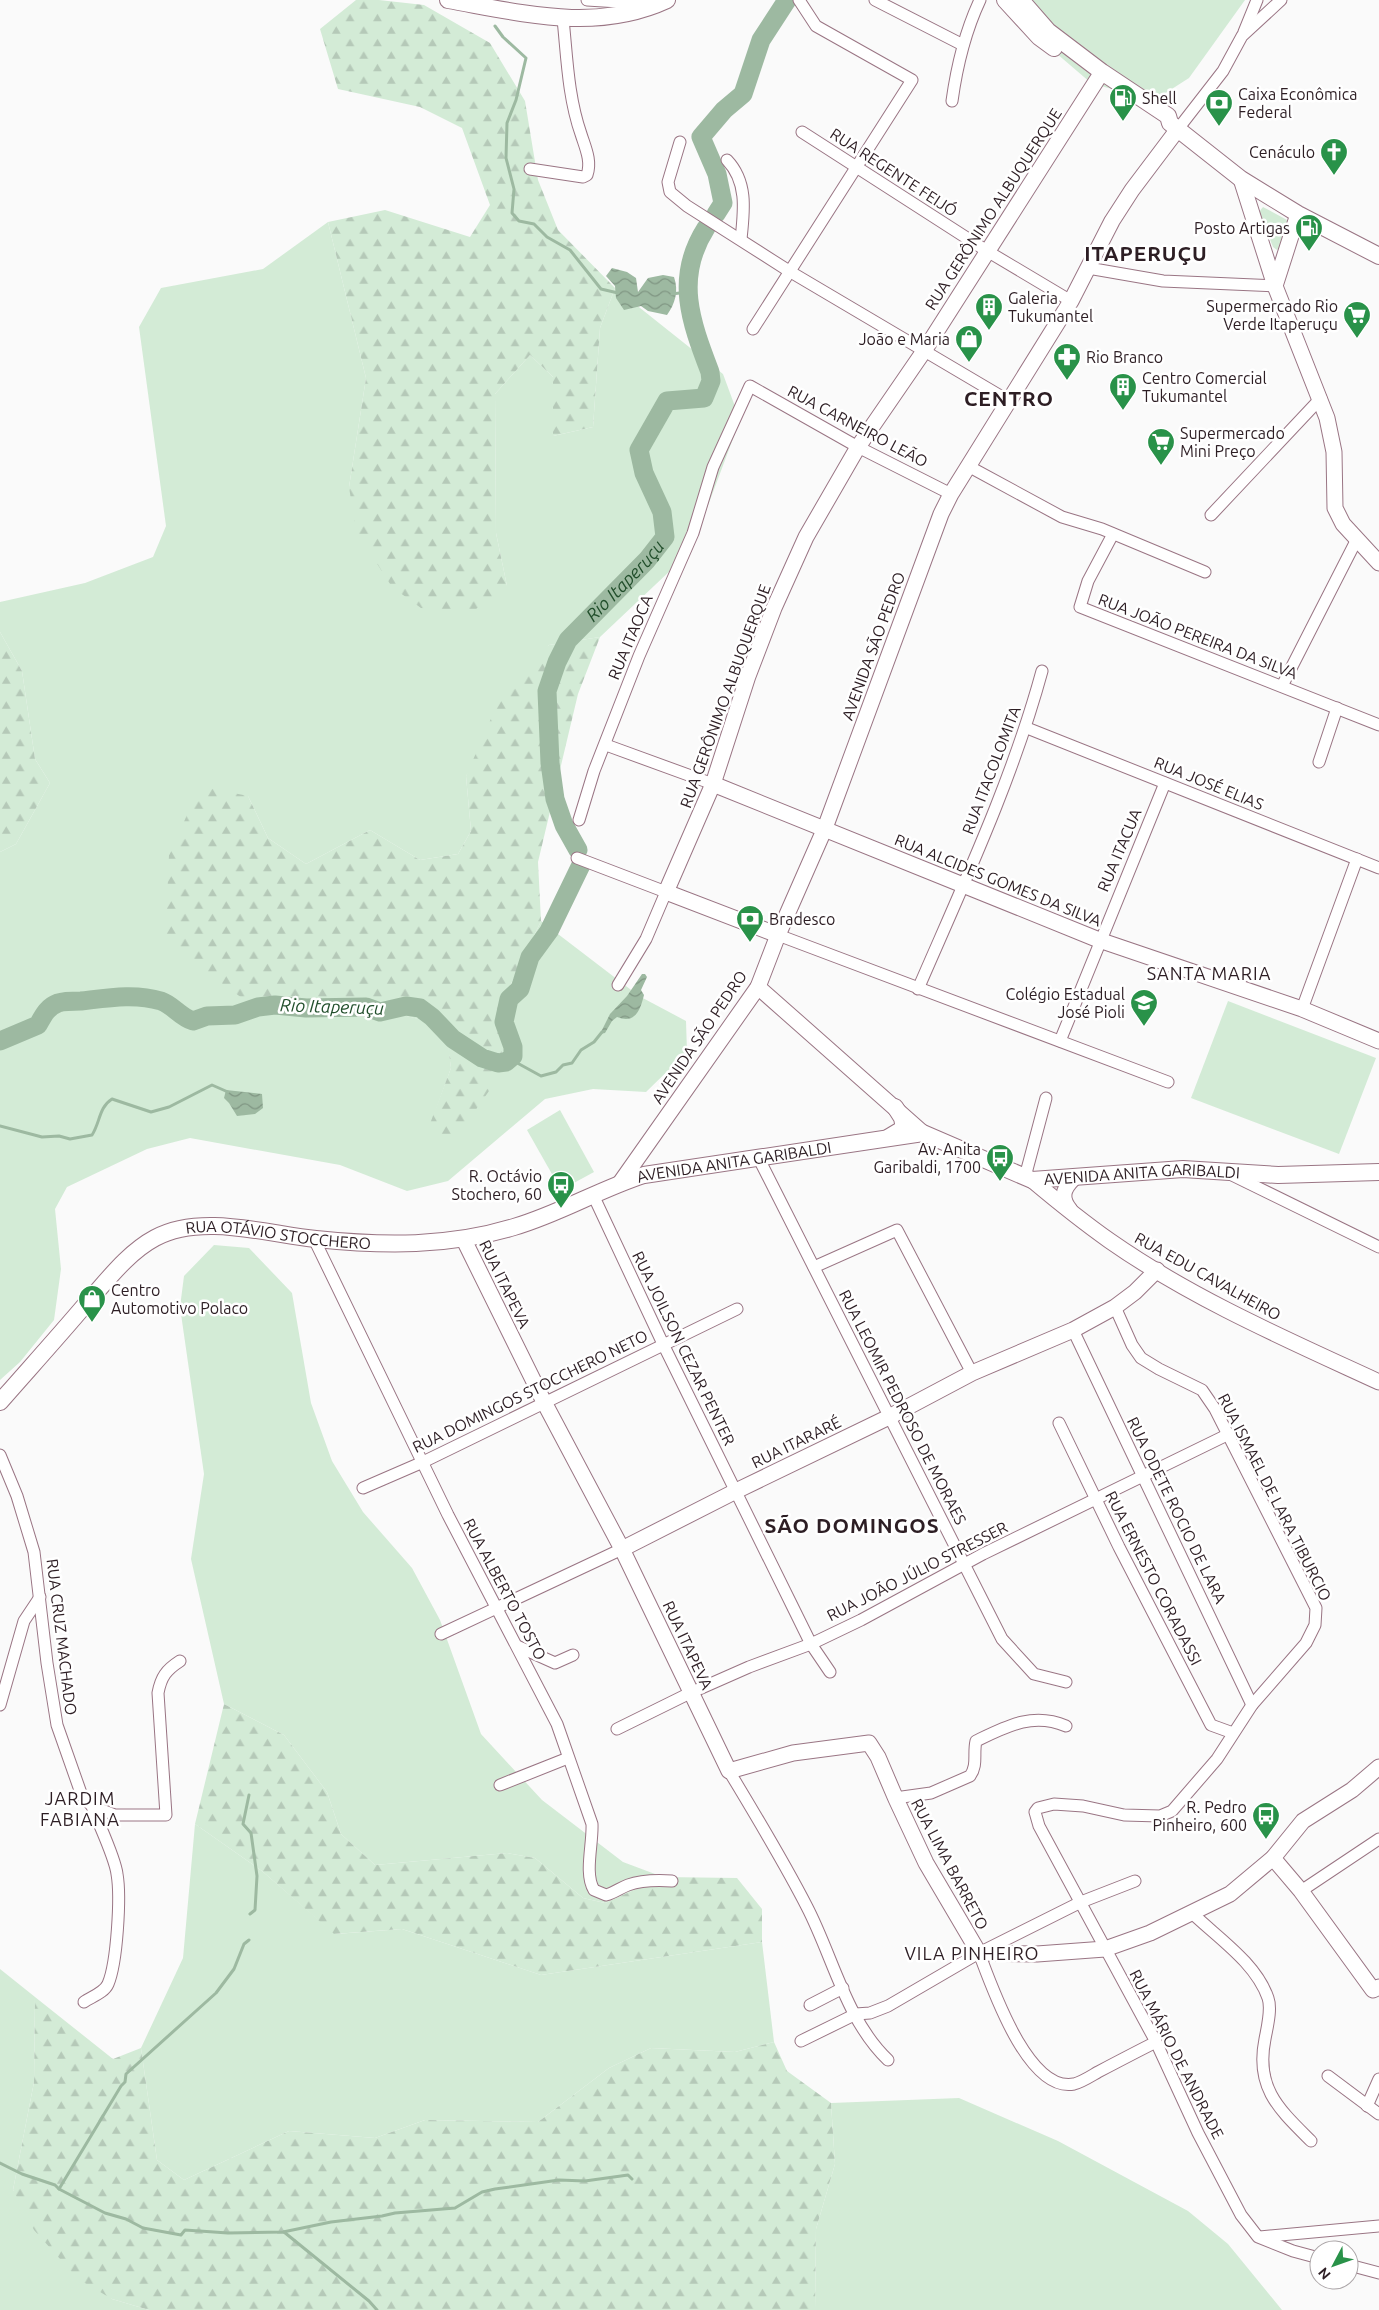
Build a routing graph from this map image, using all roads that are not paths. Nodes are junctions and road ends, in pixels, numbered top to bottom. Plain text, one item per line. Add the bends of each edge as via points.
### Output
1 (448, 0) edge
2 (587, 0) edge
3 (799, 0) edge
4 (875, 0) edge
5 (980, 0) edge
6 (1005, 0) edge
7 (1021, 0) edge
8 (1257, 0) edge
9 (1281, 0) edge
10 (662, 2) edge
11 (563, 19) junction
12 (1242, 36) junction
13 (963, 45) junction
14 (1100, 75) junction
15 (952, 101) dead end
16 (1174, 126) junction
17 (802, 132) dead end
18 (680, 142) dead end
19 (727, 160) dead end
20 (857, 168) junction
21 (530, 169) dead end
22 (1242, 179) junction
23 (1298, 214) junction
24 (741, 239) junction
25 (987, 251) junction
26 (1379, 256) edge
27 (1088, 268) junction
28 (789, 272) junction
29 (1275, 286) junction
30 (1070, 301) junction
31 (753, 329) dead end
32 (924, 352) junction
33 (750, 386) joint
34 (1321, 398) junction
35 (1009, 401) junction
36 (858, 447) junction
37 (968, 466) junction
38 (950, 494) junction
39 (1211, 515) dead end
40 (1113, 534) junction
41 (1357, 539) junction
42 (1379, 564) edge
43 (1206, 572) dead end
44 (1042, 671) dead end
45 (1282, 686) junction
46 (1337, 708) junction
47 (1379, 725) edge
48 (1027, 728) junction
49 (606, 745) junction
50 (1318, 762) dead end
51 (1164, 783) junction
52 (713, 784) junction
53 (579, 820) dead end
54 (825, 828) junction
55 (577, 858) dead end
56 (1358, 860) junction
57 (1379, 868) edge
58 (964, 884) junction
59 (666, 892) junction
60 (778, 935) junction
61 (1099, 940) junction
62 (618, 985) dead end
63 (758, 987) junction
64 (918, 989) junction
65 (1302, 1009) junction
66 (1060, 1041) junction
67 (1379, 1041) edge
68 (1168, 1082) dead end
69 (1046, 1098) dead end
70 (895, 1107) junction
71 (923, 1133) junction
72 (882, 1140) junction
73 (641, 1152) junction
74 (762, 1164) junction
75 (658, 1172) junction
76 (1226, 1172) junction
77 (1379, 1172) edge
78 (1278, 1175) junction
79 (1028, 1179) junction
80 (1073, 1179) junction
81 (620, 1183) junction
82 (594, 1197) junction
83 (1274, 1197) junction
84 (1071, 1211) junction
85 (314, 1239) junction
86 (464, 1240) junction
87 (1379, 1247) edge
88 (814, 1267) junction
89 (1157, 1270) junction
90 (1115, 1307) junction
91 (737, 1308) dead end
92 (1073, 1330) junction
93 (663, 1344) junction
94 (972, 1373) junction
95 (1379, 1382) edge
96 (0, 1402) edge
97 (544, 1402) junction
98 (890, 1417) junction
99 (1059, 1423) dead end
100 (1229, 1434) junction
101 (0, 1455) edge
102 (422, 1462) junction
103 (1142, 1476) junction
104 (363, 1488) dead end
105 (736, 1491) junction
106 (1096, 1499) junction
107 (622, 1548) junction
108 (964, 1565) junction
109 (40, 1597) junction
110 (498, 1607) junction
111 (441, 1634) dead end
112 (811, 1644) junction
113 (517, 1646) junction
114 (572, 1655) dead end
115 (180, 1661) dead end
116 (830, 1672) dead end
117 (1066, 1682) dead end
118 (690, 1693) junction
119 (0, 1705) edge
120 (1252, 1705) junction
121 (1066, 1726) dead end
122 (617, 1730) dead end
123 (1234, 1733) junction
124 (568, 1758) junction
125 (1379, 1767) edge
126 (729, 1771) junction
127 (500, 1786) dead end
128 (895, 1798) junction
129 (92, 1806) junction
130 (1039, 1826) joint
131 (1379, 1840) edge
132 (1273, 1858) junction
133 (672, 1881) dead end
134 (1135, 1881) dead end
135 (1301, 1891) junction
136 (1081, 1902) junction
137 (1192, 1914) junction
138 (1105, 1949) junction
139 (979, 1953) junction
140 (842, 1988) junction
141 (1376, 1988) edge
142 (84, 2002) dead end
143 (810, 2005) dead end
144 (856, 2014) junction
145 (801, 2041) dead end
146 (1156, 2042) junction
147 (888, 2060) dead end
148 (1328, 2076) dead end
149 (1379, 2080) edge
150 (1367, 2106) junction
151 (1379, 2114) edge
152 (1311, 2140) dead end
153 (1379, 2226) edge
154 (1258, 2237) junction
155 (1309, 2255) edge
156 (1359, 2268) edge
157 (1379, 2273) edge

1 - 11 main road
2 - 10 street
3 - 20 street via 816,26 912,80
4 - 13 street
5 - 13 street
6 - 14 main road via 1039,37
7 - 14 main road via 1048,31
8 - 12 street
9 - 12 street
10 - 11 main road via 615,17
11 - 21 street via 570,90 589,171 582,177
12 - 16 street via 1224,70
13 - 15 street
14 - 16 main road via 1168,116
14 - 25 street, RUA GERÔNIMO ALBUQUERQUE
16 - 22 main road
16 - 27 street, AVENIDA SÃO PEDRO via 1112,221
17 - 20 street, RUA REGENTE FEIJÓ
18 - 24 street via 668,182 670,192
19 - 24 street via 737,171 742,188 744,214
20 - 25 street, RUA REGENTE FEIJÓ
20 - 28 street
22 - 23 main road
22 - 29 street
23 - 26 main road
23 - 29 street
24 - 28 street
25 - 30 street, RUA REGENTE FEIJÓ
25 - 32 street, RUA GERÔNIMO ALBUQUERQUE
27 - 29 street via 1162,281
27 - 30 street, AVENIDA SÃO PEDRO
28 - 31 street
28 - 32 street
29 - 34 street
30 - 35 street, AVENIDA SÃO PEDRO
32 - 35 street
32 - 36 street, RUA GERÔNIMO ALBUQUERQUE
33 - 36 street, RUA CARNEIRO LEÃO
33 - 49 street, RUA ITAOCA via 713,467 693,532 639,656
34 - 39 street
34 - 41 street via 1334,452 1335,508 1343,524
35 - 37 street, AVENIDA SÃO PEDRO
36 - 38 street, RUA CARNEIRO LEÃO
36 - 52 street, RUA GERÔNIMO ALBUQUERQUE via 806,538 774,608
37 - 38 street, AVENIDA SÃO PEDRO
37 - 40 street via 1062,517
38 - 54 street, AVENIDA SÃO PEDRO
40 - 43 street
40 - 45 street, RUA JOÃO PEREIRA DA SILVA via 1088,581 1080,608
41 - 42 street
41 - 45 street
44 - 48 street, RUA ITACOLOMITA
45 - 46 street, RUA JOÃO PEREIRA DA SILVA
46 - 47 street, RUA JOÃO PEREIRA DA SILVA
46 - 50 street
48 - 51 street, RUA JOSÉ ELIAS
48 - 58 street, RUA ITACOLOMITA
49 - 52 street, RUA ALCIDES GOMES DA SILVA
49 - 53 street, RUA ITAOCA
51 - 56 street, RUA JOSÉ ELIAS
51 - 61 street, RUA ITACUA
52 - 54 street, RUA ALCIDES GOMES DA SILVA
52 - 59 street, RUA GERÔNIMO ALBUQUERQUE
54 - 58 street, RUA ALCIDES GOMES DA SILVA
54 - 60 street, AVENIDA SÃO PEDRO
55 - 59 street
56 - 57 street, RUA JOSÉ ELIAS
56 - 65 street
58 - 61 street, RUA ALCIDES GOMES DA SILVA
58 - 64 street, RUA ITACOLOMITA
59 - 60 street
59 - 62 street, RUA GERÔNIMO ALBUQUERQUE via 646,939
60 - 63 street, AVENIDA SÃO PEDRO
60 - 64 street
61 - 65 street, RUA ALCIDES GOMES DA SILVA
61 - 66 street, RUA ITACUA
63 - 70 street
63 - 73 street, AVENIDA SÃO PEDRO
64 - 66 street
65 - 67 street, RUA ALCIDES GOMES DA SILVA
66 - 68 street
69 - 79 street
70 - 71 street
70 - 72 main road via 904,1128
71 - 72 main road, AVENIDA ANITA GARIBALDI
71 - 79 main road, AVENIDA ANITA GARIBALDI
72 - 74 main road, AVENIDA ANITA GARIBALDI
73 - 75 street via 643,1164
73 - 81 street, AVENIDA SÃO PEDRO
74 - 75 main road, AVENIDA ANITA GARIBALDI
74 - 88 street, RUA LEOMIR PEDROSO DE MORAES
75 - 81 main road, AVENIDA ANITA GARIBALDI
76 - 78 main road, AVENIDA ANITA GARIBALDI
76 - 80 main road, AVENIDA ANITA GARIBALDI via 1183,1170
76 - 83 street
77 - 78 main road, AVENIDA ANITA GARIBALDI
78 - 83 street via 1269,1184
79 - 80 main road, AVENIDA ANITA GARIBALDI
79 - 84 street, RUA EDU CAVALHEIRO
80 - 84 street via 1063,1195
81 - 82 main road, RUA OTÁVIO STOCCHERO
82 - 86 main road, RUA OTÁVIO STOCCHERO via 515,1227
82 - 93 street, RUA JOILSON CEZAR PENTER
83 - 87 street
84 - 89 street, RUA EDU CAVALHEIRO
85 - 86 main road, RUA OTÁVIO STOCCHERO via 403,1245
85 - 96 main road, RUA OTÁVIO STOCCHERO via 212,1226 179,1229 156,1237 138,1249 109,1278
85 - 102 street, RUA ALBERTO TOSTO
86 - 97 street, RUA ITAPEVA
88 - 94 street via 897,1230
88 - 98 street, RUA LEOMIR PEDROSO DE MORAES
89 - 90 street, RUA ITARARÉ
89 - 95 street, RUA EDU CAVALHEIRO via 1240,1316
90 - 92 street, RUA ITARARÉ
90 - 100 street, RUA ISMAEL DE LARA TIBURCIO via 1141,1358 1202,1390
91 - 93 street, RUA DOMINGOS STOCCHERO NETO
92 - 94 street, RUA ITARARÉ
92 - 103 street, RUA ODETE ROCIO DE LARA
93 - 97 street, RUA DOMINGOS STOCCHERO NETO
93 - 105 street, RUA JOILSON CEZAR PENTER
94 - 98 street, RUA ITARARÉ
97 - 102 street, RUA DOMINGOS STOCCHERO NETO
97 - 107 street, RUA ITAPEVA
98 - 105 street, RUA ITARARÉ
98 - 108 street, RUA LEOMIR PEDROSO DE MORAES
99 - 106 street, RUA ERNESTO CORADASSI
100 - 103 street, RUA JOÃO JÚLIO STRESSER
100 - 120 street, RUA ISMAEL DE LARA TIBURCIO via 1316,1608 1314,1625 1306,1643
101 - 109 street, RUA CRUZ MACHADO via 34,1552
102 - 104 street, RUA DOMINGOS STOCCHERO NETO
102 - 110 street, RUA ALBERTO TOSTO
103 - 106 street, RUA JOÃO JÚLIO STRESSER
103 - 120 street, RUA ODETE ROCIO DE LARA
105 - 107 street, RUA ITARARÉ
105 - 112 street, RUA JOILSON CEZAR PENTER
106 - 108 street, RUA JOÃO JÚLIO STRESSER
106 - 123 street, RUA ERNESTO CORADASSI via 1211,1725
107 - 110 street, RUA ITARARÉ
107 - 118 street, RUA ITAPEVA
108 - 112 street, RUA JOÃO JÚLIO STRESSER
108 - 117 street, RUA LEOMIR PEDROSO DE MORAES via 1002,1639 1034,1674
109 - 119 street via 24,1621
109 - 129 street, RUA CRUZ MACHADO via 57,1724 76,1783
110 - 111 street, RUA ITARARÉ
110 - 113 street, RUA ALBERTO TOSTO
112 - 116 street, RUA JOILSON CEZAR PENTER
112 - 118 street, RUA JOÃO JÚLIO STRESSER via 749,1666
113 - 114 street via 555,1663
113 - 124 street, RUA ALBERTO TOSTO via 557,1724
115 - 129 street via 160,1679 158,1694 166,1815 115,1815
118 - 122 street, RUA JOÃO JÚLIO STRESSER
118 - 126 street, RUA ITAPEVA
120 - 123 street, RUA ISMAEL DE LARA TIBURCIO
121 - 128 street via 1041,1718 993,1732 976,1741 973,1751 976,1765 970,1776 931,1793
123 - 130 street, RUA ISMAEL DE LARA TIBURCIO via 1217,1759 1172,1811 1160,1816 1124,1815 1084,1806 1054,1804 1038,1808 1035,1812
124 - 127 street
124 - 133 street, RUA ALBERTO TOSTO via 592,1824 589,1876 594,1890 606,1895 643,1882
125 - 132 street via 1352,1790 1303,1821
126 - 128 street, RUA LIMA BARRETO via 793,1753 869,1742
126 - 140 street, RUA ITAPEVA via 808,1908
128 - 139 street, RUA LIMA BARRETO via 926,1863
129 - 142 street, RUA CRUZ MACHADO via 118,1873 118,1903 108,1985
130 - 136 street, RUA MÁRIO DE ANDRADE
131 - 135 street
132 - 135 street
132 - 137 street via 1230,1894
134 - 136 street
135 - 141 street
136 - 138 street, RUA MÁRIO DE ANDRADE
136 - 139 street
137 - 138 street
137 - 152 street via 1260,1979 1269,2000 1262,2054 1265,2084 1277,2107
138 - 139 street via 1037,1954
138 - 146 street, RUA MÁRIO DE ANDRADE
139 - 144 street via 888,2006
139 - 146 street, RUA LIMA BARRETO via 1024,2052 1056,2083 1076,2083
140 - 143 street
140 - 144 street, RUA ITAPEVA
144 - 145 street
144 - 147 street, RUA ITAPEVA via 875,2047
146 - 154 street, RUA MÁRIO DE ANDRADE via 1236,2206
148 - 150 street
149 - 150 street
150 - 151 street
153 - 154 street
154 - 155 street
156 - 157 street

